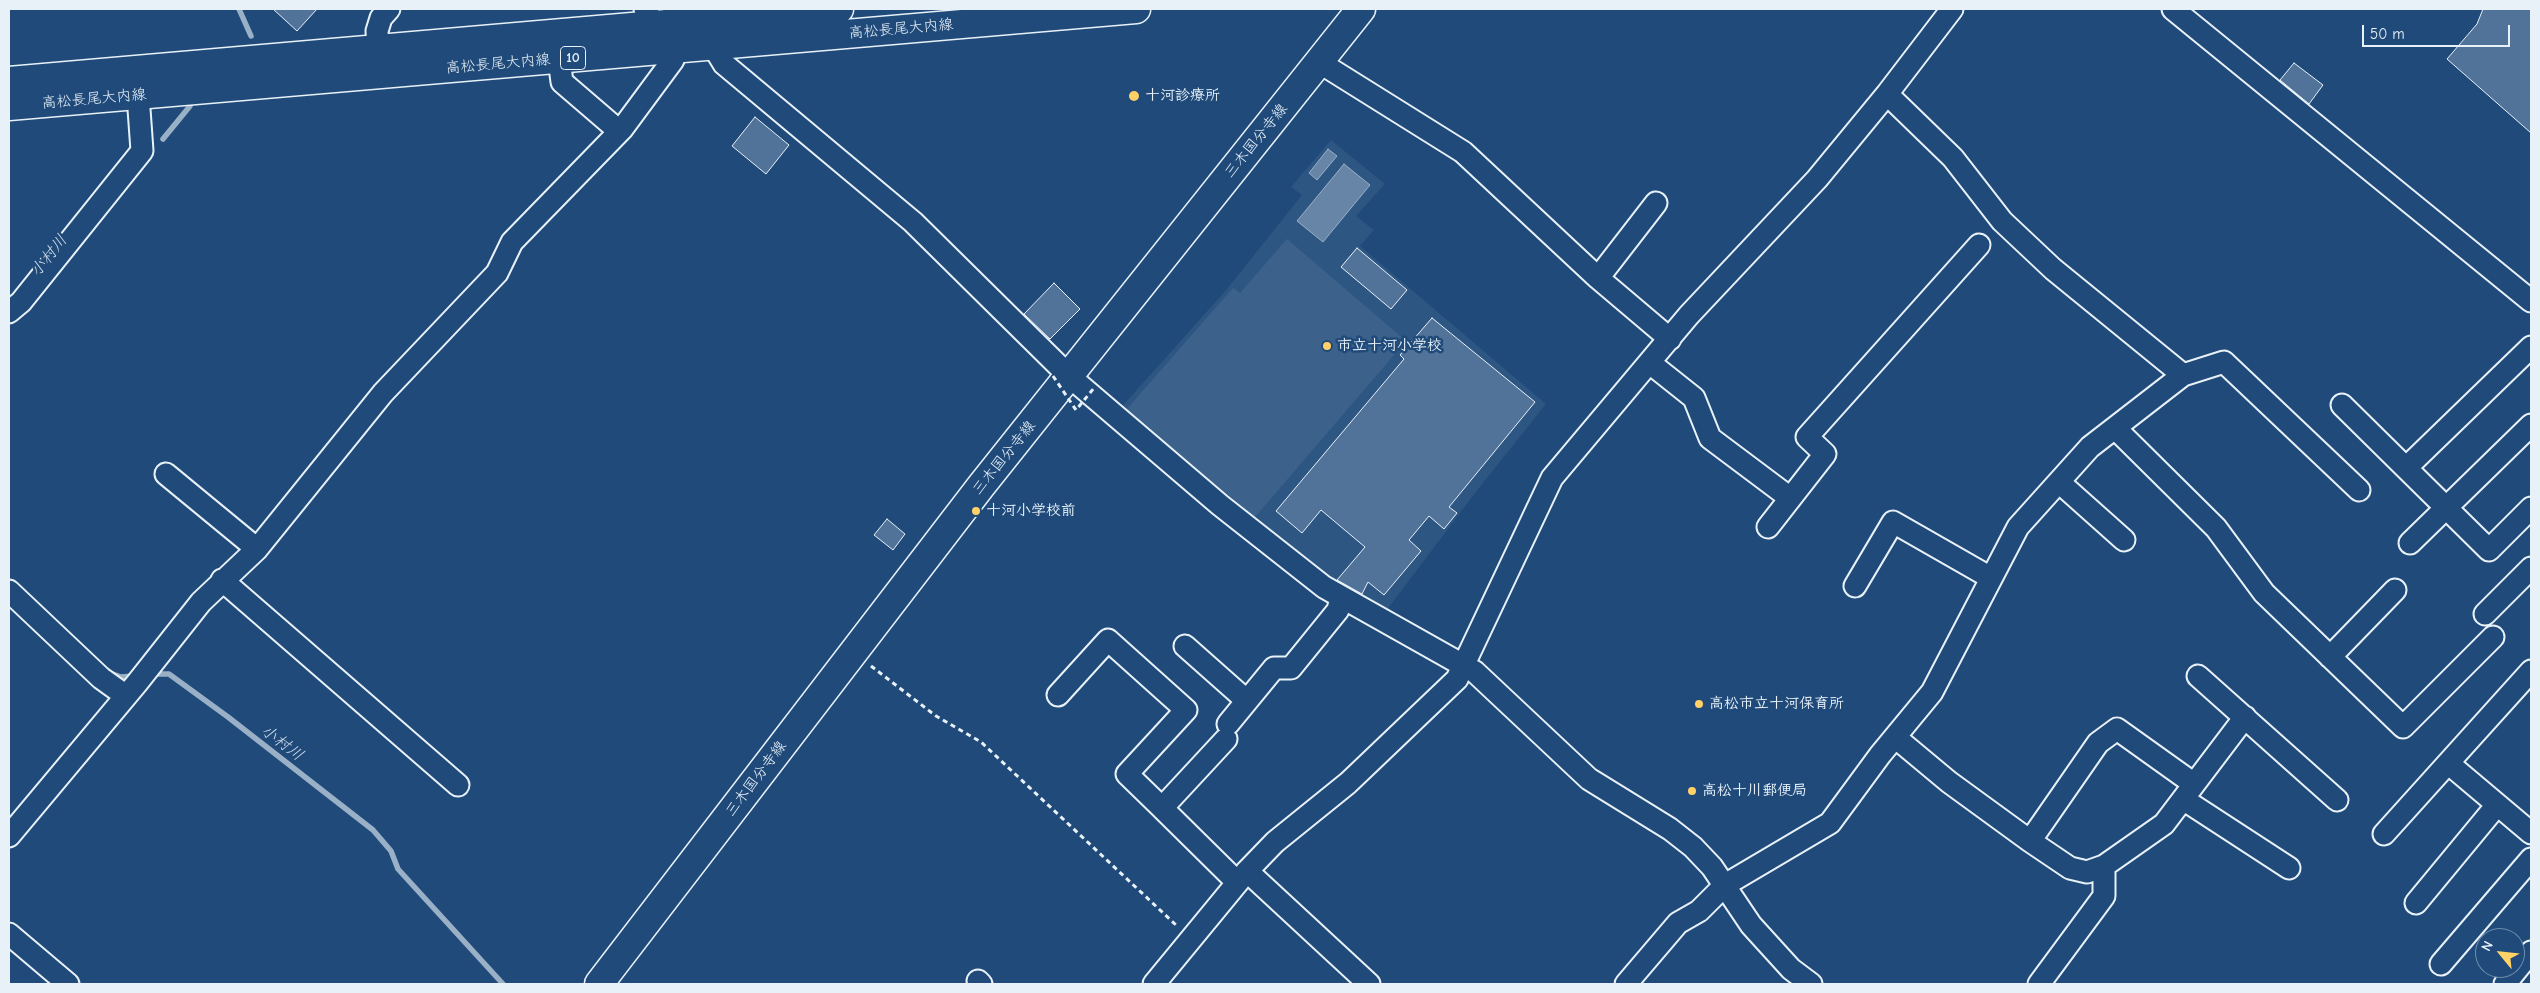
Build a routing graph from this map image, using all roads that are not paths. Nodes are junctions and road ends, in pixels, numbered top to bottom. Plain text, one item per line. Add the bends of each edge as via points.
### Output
1 (389, 9) edge
2 (839, 9) edge
3 (1136, 9) edge
4 (1361, 9) edge
5 (1952, 9) edge
6 (2173, 9) edge
7 (662, 27) edge
8 (709, 33) junction
9 (378, 49) junction
10 (559, 59) junction
11 (1319, 62) junction
12 (9, 81) edge
13 (1887, 94) junction
14 (138, 96) junction
15 (9, 106) edge
16 (619, 131) junction
17 (1656, 203) dead end
18 (1979, 246) dead end
19 (1598, 278) junction
20 (2531, 301) edge
21 (9, 312) edge
22 (1670, 338) junction
23 (2531, 347) edge
24 (1650, 362) junction
25 (2183, 375) junction
26 (1061, 376) junction
27 (2342, 405) dead end
28 (2531, 425) edge
29 (2115, 428) junction
30 (2406, 468) junction
31 (166, 474) dead end
32 (2059, 482) junction
33 (2359, 490) dead end
34 (1790, 498) junction
35 (2446, 508) junction
36 (2531, 508) edge
37 (1768, 527) dead end
38 (2124, 540) dead end
39 (2410, 543) dead end
40 (257, 549) junction
41 (2531, 568) edge
42 (1991, 578) junction
43 (222, 580) junction
44 (1855, 586) dead end
45 (2395, 590) dead end
46 (9, 591) edge
47 (1341, 597) junction
48 (2485, 614) dead end
49 (2493, 637) dead end
50 (1185, 646) dead end
51 (2330, 657) junction
52 (1463, 665) junction
53 (2531, 671) edge
54 (2198, 676) dead end
55 (131, 690) junction
56 (1058, 695) dead end
57 (1248, 701) junction
58 (2245, 717) junction
59 (1895, 737) junction
60 (2448, 763) junction
61 (458, 785) dead end
62 (2188, 791) junction
63 (2337, 800) dead end
64 (2497, 805) junction
65 (1162, 808) junction
66 (2531, 833) edge
67 (2384, 834) dead end
68 (9, 836) edge
69 (2030, 841) junction
70 (2531, 859) edge
71 (2104, 866) junction
72 (2289, 868) dead end
73 (1242, 877) junction
74 (1725, 885) junction
75 (2416, 903) dead end
76 (9, 934) edge
77 (2531, 952) edge
78 (2441, 964) dead end
79 (1360, 981) edge
80 (2508, 983) edge
81 (68, 984) edge
82 (599, 984) edge
83 (1154, 984) edge
84 (1626, 984) edge
85 (1811, 984) edge
86 (2039, 984) edge

1 - 9 street via 377,31
2 - 8 main road, 高松長尾大内線 / 10
3 - 8 main road, 高松長尾大内線 / 10
4 - 11 main road, 三木国分寺線
5 - 13 street
6 - 20 street
7 - 8 main road, 高松長尾大内線 / 10
7 - 9 main road, 高松長尾大内線 / 10
7 - 10 main road, 高松長尾大内線 / 10
7 - 16 street via 674,60
8 - 26 street via 724,64 913,222
9 - 12 main road, 高松長尾大内線 / 10
10 - 14 main road, 高松長尾大内線 / 10
10 - 16 street via 562,82
11 - 19 street via 1463,152
11 - 26 main road, 三木国分寺線
13 - 22 street via 1817,179
13 - 25 street via 1953,158 2002,221 2053,269
14 - 15 main road, 高松長尾大内線 / 10
14 - 21 street via 142,150
16 - 40 street via 512,242 497,273 382,393
17 - 19 street
18 - 34 street via 1807,437 1825,454
19 - 22 street
22 - 24 street
23 - 30 street
24 - 34 street via 1694,398 1710,438
24 - 52 street via 1552,478
25 - 29 street
25 - 33 street via 2224,362
26 - 47 street via 1324,588
26 - 82 main road, 三木国分寺線 via 981,486
27 - 30 street
28 - 35 street
29 - 32 street via 2090,447
29 - 51 street via 2216,528 2264,593
30 - 35 street
31 - 40 street
32 - 38 street
32 - 42 street via 2018,527
34 - 37 street
35 - 36 street via 2489,550
35 - 39 street
40 - 43 street
41 - 48 street
42 - 44 street via 1893,522
42 - 59 street via 1932,692
43 - 55 street via 200,602
43 - 61 street
45 - 51 street
46 - 55 street via 101,678
47 - 52 street
47 - 57 street via 1338,610 1291,668 1274,668
49 - 51 street via 2402,727
50 - 57 street
52 - 73 street via 1450,686 1348,783 1275,842
52 - 74 street via 1475,672 1589,779 1693,847
53 - 60 street
54 - 58 street
55 - 68 street
56 - 65 street via 1108,640 1186,710 1127,774
57 - 65 street via 1227,732
58 - 62 street
58 - 63 street
59 - 69 street via 1949,782
59 - 74 street via 1830,823
60 - 64 street
60 - 67 street
62 - 69 street via 2117,729 2098,743
62 - 71 street via 2164,824
62 - 72 street
64 - 66 street
64 - 75 street
65 - 73 street
69 - 71 street via 2070,868 2087,872
70 - 78 street
71 - 86 street via 2104,896
73 - 79 street
73 - 83 street
74 - 84 street via 1699,910 1678,923
74 - 85 street via 1751,925 1791,969
76 - 81 street
77 - 80 street

